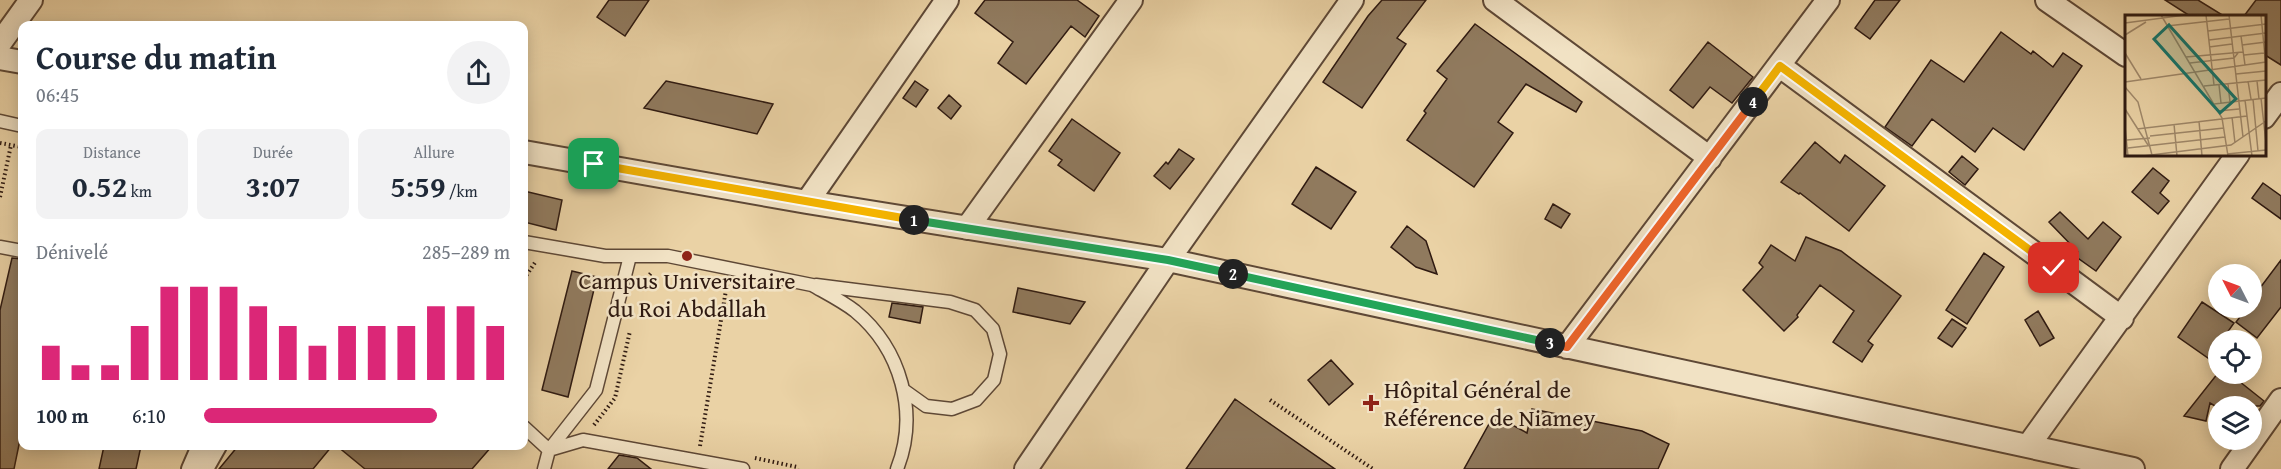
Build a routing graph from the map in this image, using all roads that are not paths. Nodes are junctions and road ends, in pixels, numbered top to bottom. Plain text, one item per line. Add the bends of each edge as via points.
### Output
1 (31, 0) edge
2 (947, 0) edge
3 (1131, 0) edge
4 (1352, 0) edge
5 (1495, 0) edge
6 (1828, 0) edge
7 (2047, 0) edge
8 (0, 43) edge
9 (2125, 54) edge
10 (0, 58) edge
11 (18, 61) edge
12 (1780, 66) junction
13 (2281, 94) edge
14 (2266, 116) edge
15 (0, 121) edge
16 (18, 125) edge
17 (528, 153) edge
18 (2237, 156) edge
19 (1710, 158) junction
20 (807, 202) junction
21 (967, 228) junction
22 (528, 243) edge
23 (0, 247) edge
24 (18, 250) edge
25 (630, 256) junction
26 (1168, 260) junction
27 (812, 285) junction
28 (2122, 318) junction
29 (1567, 347) junction
30 (905, 391) junction
31 (2281, 400) edge
32 (528, 431) edge
33 (2028, 446) junction
34 (198, 450) edge
35 (216, 450) edge
36 (549, 450) junction
37 (190, 469) edge
38 (205, 469) edge
39 (543, 469) edge
40 (743, 469) edge
41 (897, 469) edge
42 (1026, 469) edge
43 (2133, 469) edge
44 (2232, 469) edge

1 - 8 street
2 - 20 street
3 - 21 street
4 - 26 street
5 - 19 street
6 - 12 street
7 - 9 street
10 - 11 street
12 - 19 street
12 - 28 street
13 - 14 street
15 - 16 lane
17 - 20 street
18 - 28 street
19 - 29 street
20 - 21 street
21 - 26 street
22 - 25 lane via 605,256
23 - 24 lane
25 - 27 lane via 668,256
25 - 36 lane via 596,390
26 - 29 street
26 - 42 street
27 - 30 lane via 854,310 877,333 894,360
27 - 30 lane via 950,302 975,310 993,329 1000,354 994,380 976,400 952,409 926,406
28 - 33 street
29 - 33 street
30 - 41 lane via 907,423
31 - 44 street
32 - 36 lane
33 - 43 street
34 - 37 street
35 - 38 street
36 - 39 lane
36 - 40 lane via 583,440

